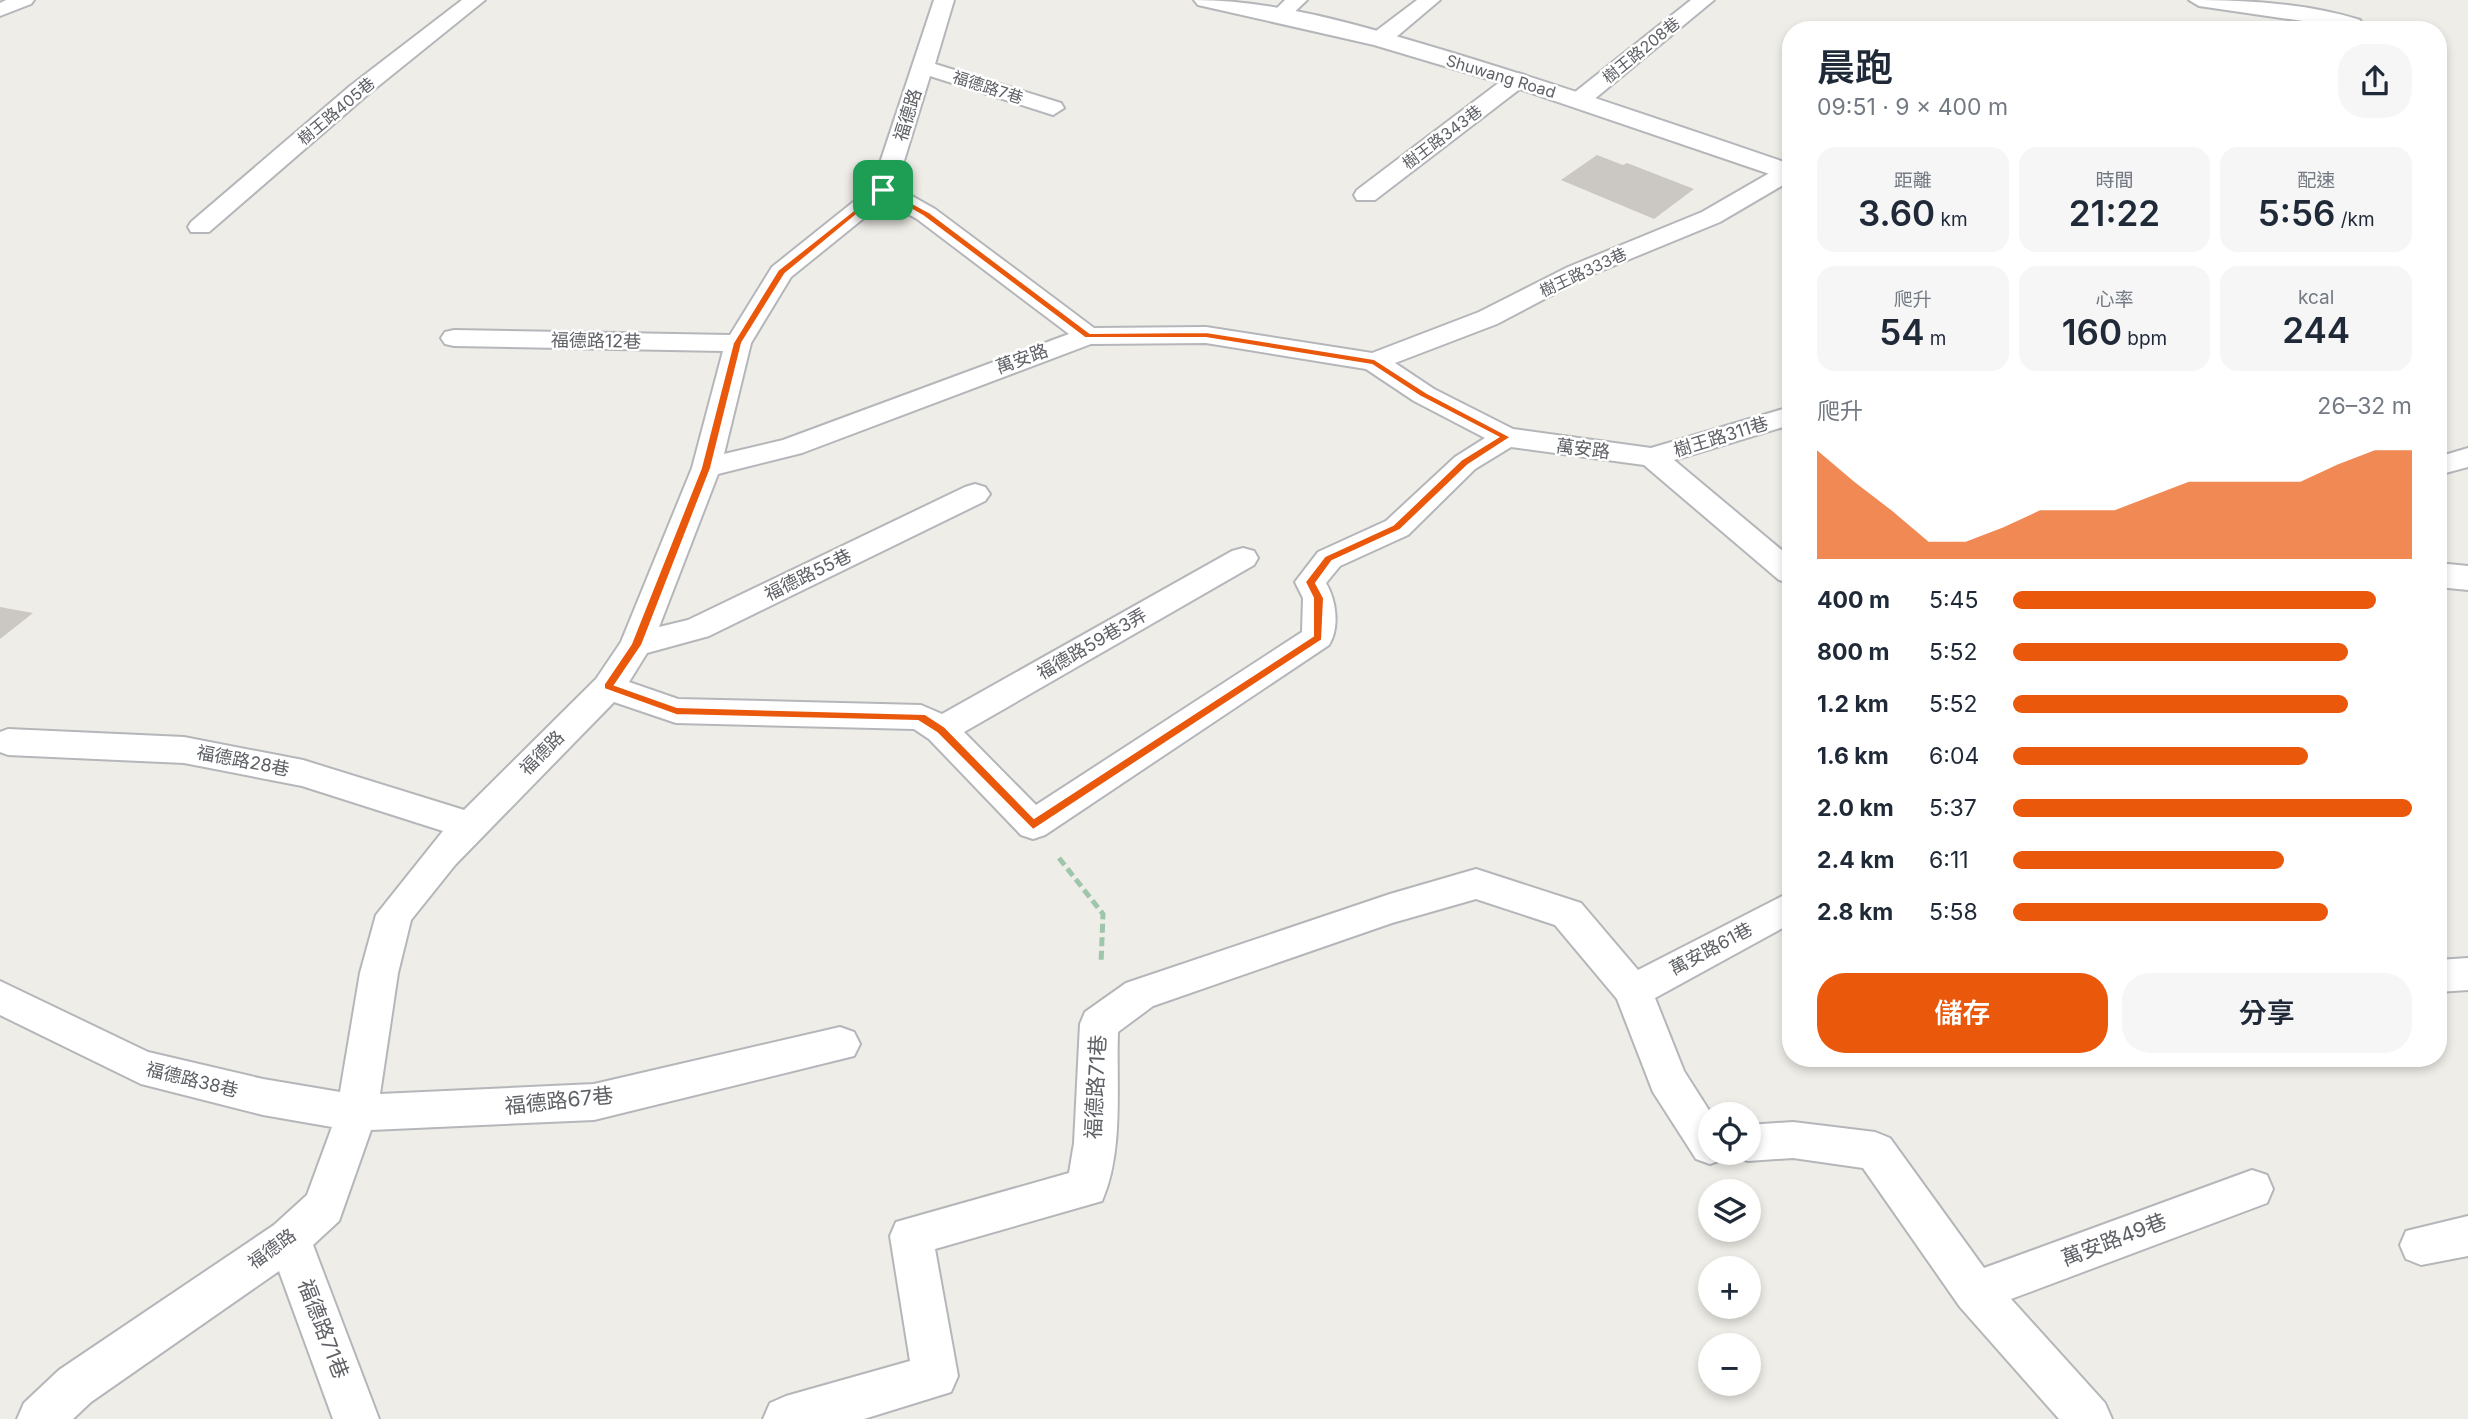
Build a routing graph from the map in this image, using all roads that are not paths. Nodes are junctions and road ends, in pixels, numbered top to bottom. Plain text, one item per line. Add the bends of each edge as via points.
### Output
1 (24, 0) edge
2 (475, 0) edge
3 (944, 0) edge
4 (1206, 0) edge
5 (1430, 0) edge
6 (1704, 0) edge
7 (2199, 0) edge
8 (1288, 8) edge
9 (0, 10) edge
10 (2343, 21) edge
11 (1380, 39) junction
12 (923, 66) junction
13 (1517, 80) junction
14 (1577, 101) junction
15 (1053, 108) dead end
16 (1782, 171) edge
17 (1782, 177) edge
18 (883, 190) junction
19 (1366, 195) dead end
20 (200, 227) dead end
21 (1088, 336) junction
22 (454, 338) dead end
23 (738, 343) junction
24 (1374, 362) junction
25 (1782, 418) edge
26 (1506, 437) junction
27 (1652, 457) junction
28 (2468, 457) edge
29 (2447, 463) edge
30 (706, 468) junction
31 (975, 494) dead end
32 (1243, 558) dead end
33 (1782, 566) edge
34 (636, 645) junction
35 (608, 687) junction
36 (941, 730) junction
37 (8, 742) dead end
38 (471, 826) junction
39 (1782, 911) edge
40 (2468, 974) edge
41 (2447, 975) edge
42 (1633, 992) junction
43 (0, 997) edge
44 (840, 1044) dead end
45 (357, 1114) junction
46 (1698, 1128) edge
47 (1761, 1142) edge
48 (2252, 1189) dead end
49 (2468, 1236) edge
50 (289, 1239) junction
51 (2421, 1245) dead end
52 (1975, 1292) junction
53 (40, 1419) edge
54 (356, 1419) edge
55 (786, 1419) edge
56 (2089, 1419) edge

1 - 9 lane
2 - 20 lane, 樹王路405巷 via 358,91
3 - 12 lane, 福德路
4 - 8 street, Shuwang Road
5 - 11 lane
6 - 14 lane, 樹王路208巷
7 - 10 lane
8 - 11 street, Shuwang Road
11 - 13 street, Shuwang Road
12 - 15 lane, 福德路7巷
12 - 18 lane, 福德路
13 - 14 street, Shuwang Road
13 - 19 lane, 樹王路343巷
14 - 16 street, Shuwang Road
17 - 24 lane, 樹王路333巷 via 1711,217 1577,272 1488,318
18 - 21 lane via 926,214
18 - 23 lane, 福德路 via 781,272
21 - 24 lane, 萬安路 via 1206,335
21 - 30 lane, 萬安路 via 792,447
22 - 23 lane, 福德路12巷
23 - 30 lane, 福德路
24 - 26 lane, 萬安路 via 1424,395
25 - 27 lane, 樹王路311巷
26 - 27 lane, 萬安路
26 - 36 lane via 1465,463 1397,528 1329,559 1310,582 1319,598 1318,638 1033,825
27 - 33 lane
28 - 29 lane
30 - 34 lane, 福德路
31 - 34 lane, 福德路55巷 via 698,628
32 - 36 lane, 福德路59巷3弄
34 - 35 lane, 福德路
35 - 36 lane via 676,711 921,717
35 - 38 lane, 福德路
37 - 38 lane, 福德路28巷 via 197,752 303,773
38 - 45 lane, 福德路 via 394,915 379,973
39 - 42 lane, 萬安路61巷
40 - 41 lane
42 - 46 lane, 福德路71巷 via 1667,1080
42 - 55 lane, 福德路71巷 via 1568,914 1476,884 1140,994 1099,1024 1094,1143 1087,1187 911,1236 935,1376
43 - 45 lane, 福德路38巷 via 141,1067
44 - 45 lane, 福德路67巷 via 594,1102
45 - 50 lane, 福德路 via 324,1207
47 - 52 lane via 1793,1140 1875,1151
48 - 52 lane, 萬安路49巷
49 - 51 lane
50 - 53 lane, 福德路 via 75,1386
50 - 54 lane, 福德路71巷
52 - 56 lane

